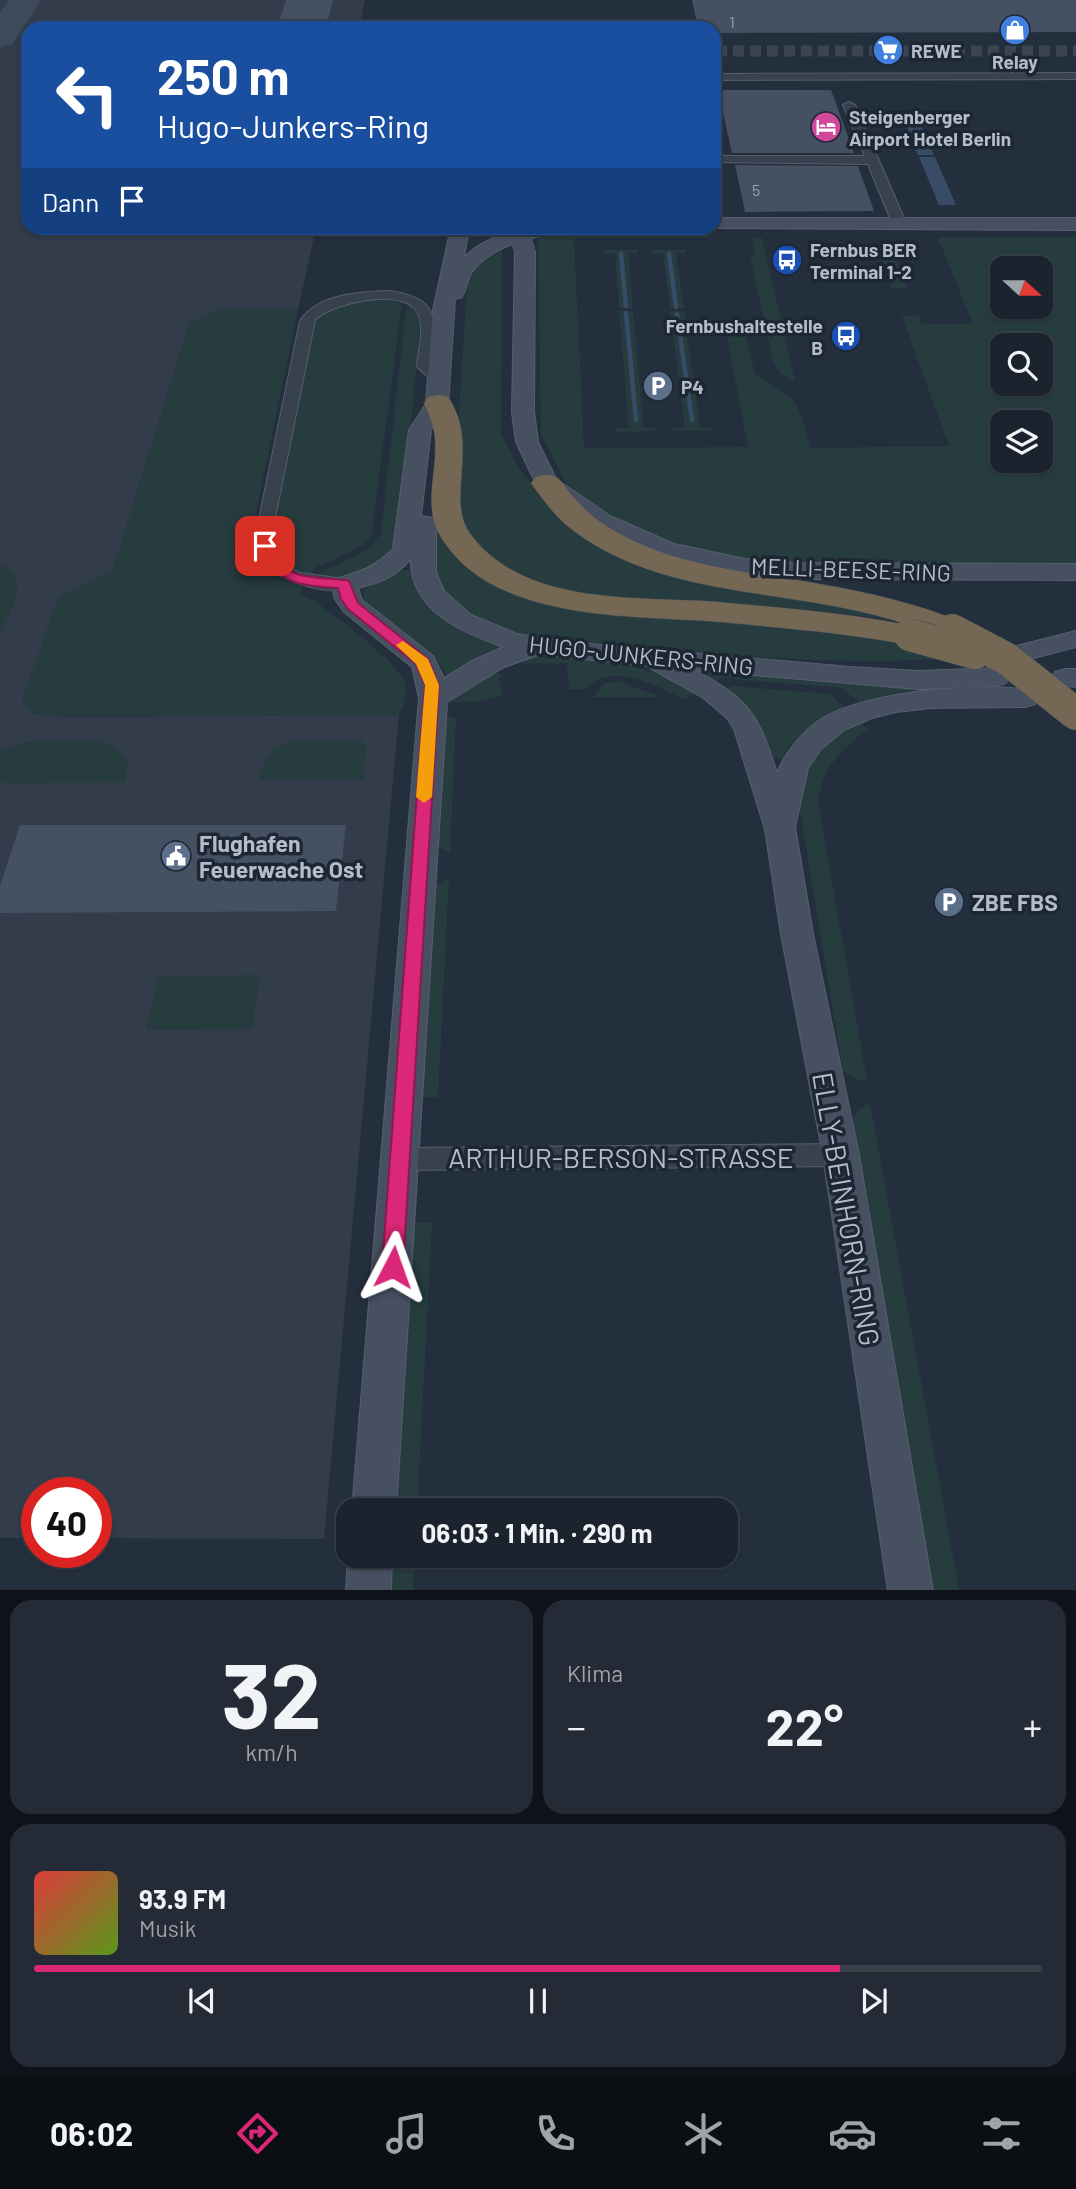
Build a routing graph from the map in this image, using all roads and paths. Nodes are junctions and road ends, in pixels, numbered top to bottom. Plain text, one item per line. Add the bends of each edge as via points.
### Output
1 (1076, 76) edge
2 (721, 77) edge
3 (849, 105) dead end
4 (721, 160) edge
5 (872, 160) junction
6 (899, 223) junction
7 (721, 224) edge
8 (1076, 224) edge
9 (458, 235) edge
10 (519, 235) edge
11 (526, 235) edge
12 (529, 235) edge
13 (525, 251) junction
14 (439, 391) junction
15 (546, 483) junction
16 (1065, 572) edge
17 (344, 584) junction
18 (1076, 639) edge
19 (539, 646) junction
20 (649, 656) junction
21 (695, 660) junction
22 (962, 661) dead end
23 (1019, 676) junction
24 (433, 698) junction
25 (1076, 714) edge
26 (780, 829) junction
27 (841, 1155) junction
28 (401, 1159) junction
29 (375, 1498) edge
30 (369, 1568) edge
31 (368, 1590) edge
32 (911, 1590) edge

1 - 2 street
3 - 5 street
4 - 5 street
5 - 6 street
6 - 7 street
6 - 8 street
9 - 14 street, HUGO-JUNKERS-RING via 443,310
10 - 13 street, MELLI-BEESE-RING, bridge
11 - 14 street, HUGO-JUNKERS-RING via 479,254 456,283 452,366
12 - 13 street, MELLI-BEESE-RING
13 - 15 street, MELLI-BEESE-RING via 523,412 527,442
14 - 17 street via 420,429 405,550 390,568
14 - 17 street via 425,367 427,315 413,299 371,296 341,300 318,309 307,321 263,534 276,566 285,573 311,582
14 - 19 street, HUGO-JUNKERS-RING via 422,536 423,573 438,600 462,621 512,641
14 - 23 highway, bridge via 449,428 446,517 468,552 509,580 547,594 598,604 760,616 910,635 972,652
15 - 16 street, MELLI-BEESE-RING via 628,535 666,550 744,567
15 - 23 highway, bridge via 587,526 653,559 737,580 876,604 981,643
17 - 24 street via 353,606 423,662
18 - 23 street
19 - 20 street, HUGO-JUNKERS-RING
19 - 24 street via 484,665
20 - 21 street, HUGO-JUNKERS-RING
20 - 26 street, ELLY-BEINHORN-RING via 712,691 737,712 748,729
21 - 22 street via 890,666
21 - 23 street, HUGO-JUNKERS-RING via 877,678
23 - 25 highway, bridge
23 - 26 street, ELLY-BEINHORN-RING via 943,697 902,701 846,719 826,731 794,766
24 - 28 street
26 - 27 street, ELLY-BEINHORN-RING
27 - 28 street, ARTHUR-BERSON-STRASSE
27 - 32 street, ELLY-BEINHORN-RING
28 - 29 street
30 - 31 street

